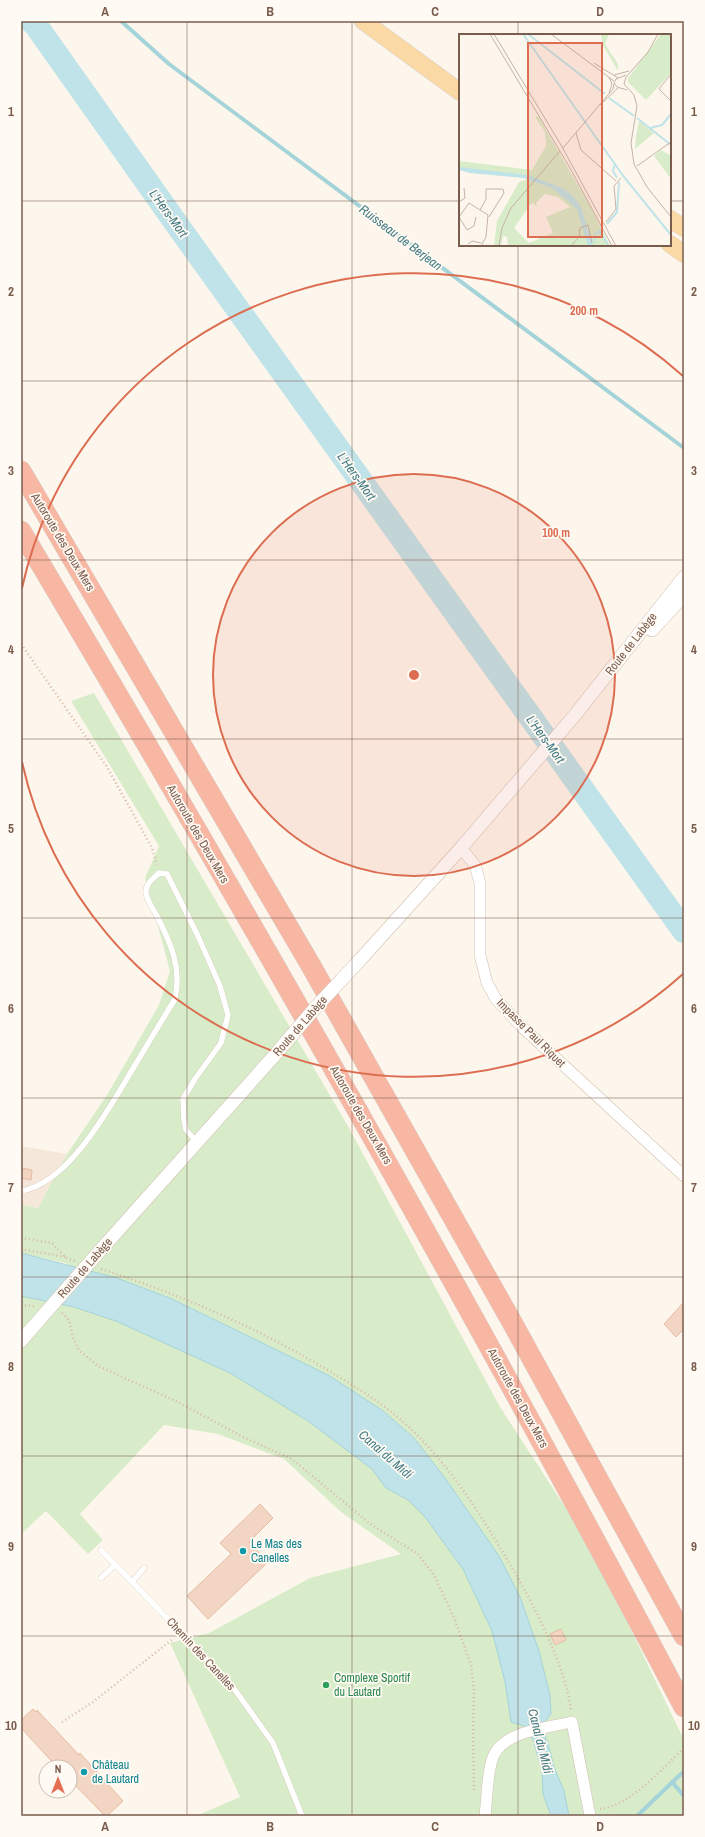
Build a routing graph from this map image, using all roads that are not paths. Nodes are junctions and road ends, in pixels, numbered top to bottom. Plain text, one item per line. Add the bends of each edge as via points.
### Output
1 (363, 21) edge
2 (369, 21) edge
3 (459, 79) edge
4 (459, 91) edge
5 (671, 219) edge
6 (684, 228) edge
7 (671, 245) edge
8 (684, 254) edge
9 (21, 471) edge
10 (21, 531) edge
11 (684, 577) edge
12 (684, 595) edge
13 (577, 713) junction
14 (461, 848) junction
15 (197, 1143) junction
16 (684, 1176) edge
17 (21, 1191) edge
18 (21, 1341) edge
19 (101, 1550) dead end
20 (115, 1564) junction
21 (144, 1568) dead end
22 (101, 1578) dead end
23 (132, 1582) junction
24 (684, 1636) edge
25 (684, 1707) edge
26 (589, 1813) edge
27 (302, 1816) edge
28 (485, 1816) edge

1 - 4 main road
2 - 3 main road
5 - 6 main road
7 - 8 main road
9 - 24 highway, Autoroute des Deux Mers via 310,964 513,1324
10 - 25 highway, Autoroute des Deux Mers via 398,1179 574,1498
11 - 13 street, Route de Labège
12 - 13 street, Route de Labège
13 - 14 street, Route de Labège
14 - 15 street, Route de Labège, bridge via 316,1007
14 - 16 street, Impasse Paul Riquet via 475,865 480,883 480,955 487,983 496,999 521,1026
15 - 17 lane via 186,1130 184,1099 221,1043 228,1015 220,986 198,936 167,874 159,873 148,882 146,893 167,936 178,968 179,984 175,999 88,1139 69,1162 47,1180
15 - 18 street, Route de Labège, bridge
19 - 20 lane, Chemin des Canelles
20 - 22 lane
20 - 23 lane, Chemin des Canelles
21 - 23 lane
23 - 27 lane, Chemin des Canelles via 230,1683 273,1743
26 - 28 street via 572,1722 520,1734 503,1743 492,1758

